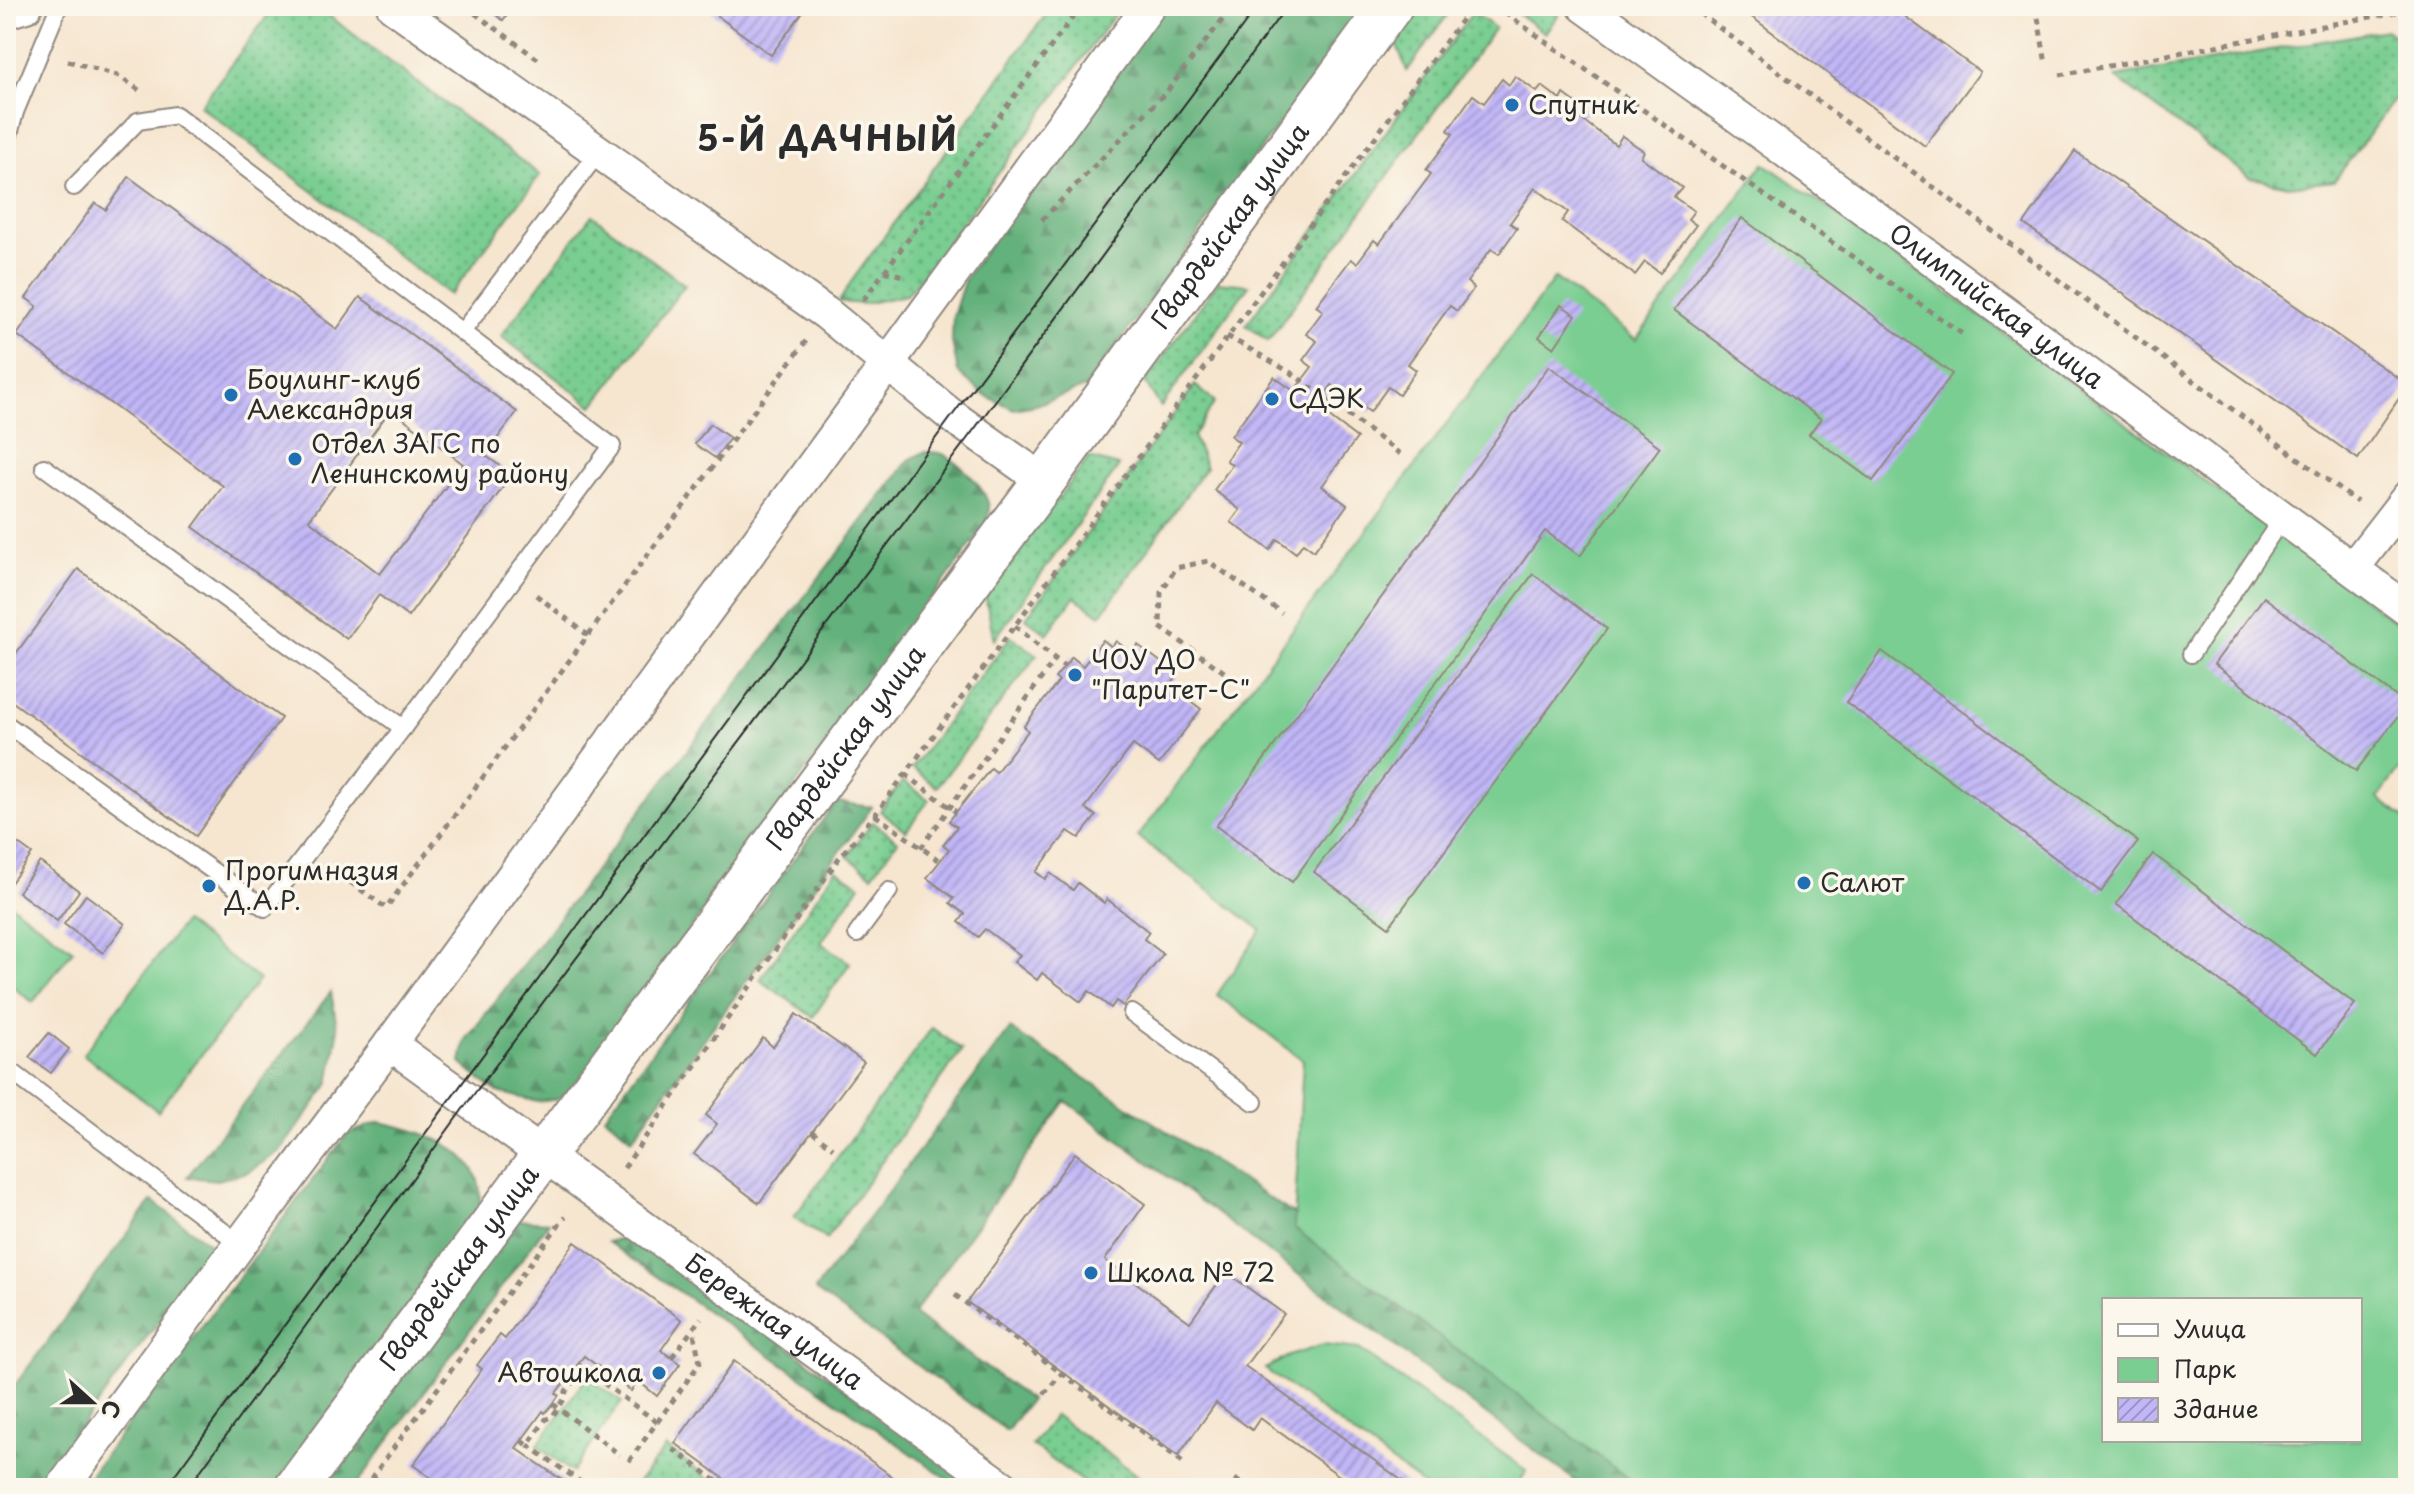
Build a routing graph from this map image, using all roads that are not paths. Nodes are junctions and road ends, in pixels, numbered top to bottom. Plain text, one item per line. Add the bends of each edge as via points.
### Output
1 (26, 6) edge
2 (59, 6) edge
3 (393, 6) edge
4 (1149, 6) edge
5 (1391, 6) edge
6 (1584, 6) edge
7 (6, 12) edge
8 (6, 88) edge
9 (15, 112) junction
10 (6, 146) edge
11 (598, 153) junction
12 (74, 187) dead end
13 (462, 332) junction
14 (888, 365) junction
15 (44, 467) dead end
16 (1044, 481) junction
17 (2408, 497) edge
18 (2283, 517) junction
19 (2353, 568) junction
20 (2408, 610) edge
21 (2191, 654) dead end
22 (6, 724) edge
23 (403, 728) junction
24 (889, 891) dead end
25 (857, 934) dead end
26 (1132, 1013) dead end
27 (390, 1044) junction
28 (6, 1063) edge
29 (1254, 1102) dead end
30 (542, 1155) junction
31 (240, 1244) junction
32 (988, 1483) edge
33 (62, 1488) edge
34 (296, 1488) edge

1 - 7 street
2 - 9 lane
3 - 11 street
4 - 14 street
5 - 16 street, Гвардейская улица
6 - 18 street, Олимпийская улица
8 - 9 lane
9 - 10 lane
11 - 13 lane
11 - 14 street via 827,314
12 - 13 lane via 138,121 176,115
13 - 23 lane via 612,446
14 - 16 street
14 - 27 street
15 - 23 lane
16 - 30 street, Гвардейская улица
17 - 19 street
18 - 19 street, Олимпийская улица
18 - 21 lane
19 - 20 street, Олимпийская улица
22 - 23 lane via 265,908
24 - 25 lane
26 - 29 lane
27 - 30 street, Бережная улица
27 - 31 street
28 - 31 lane
30 - 32 street, Бережная улица
30 - 34 street, Гвардейская улица
31 - 33 street

